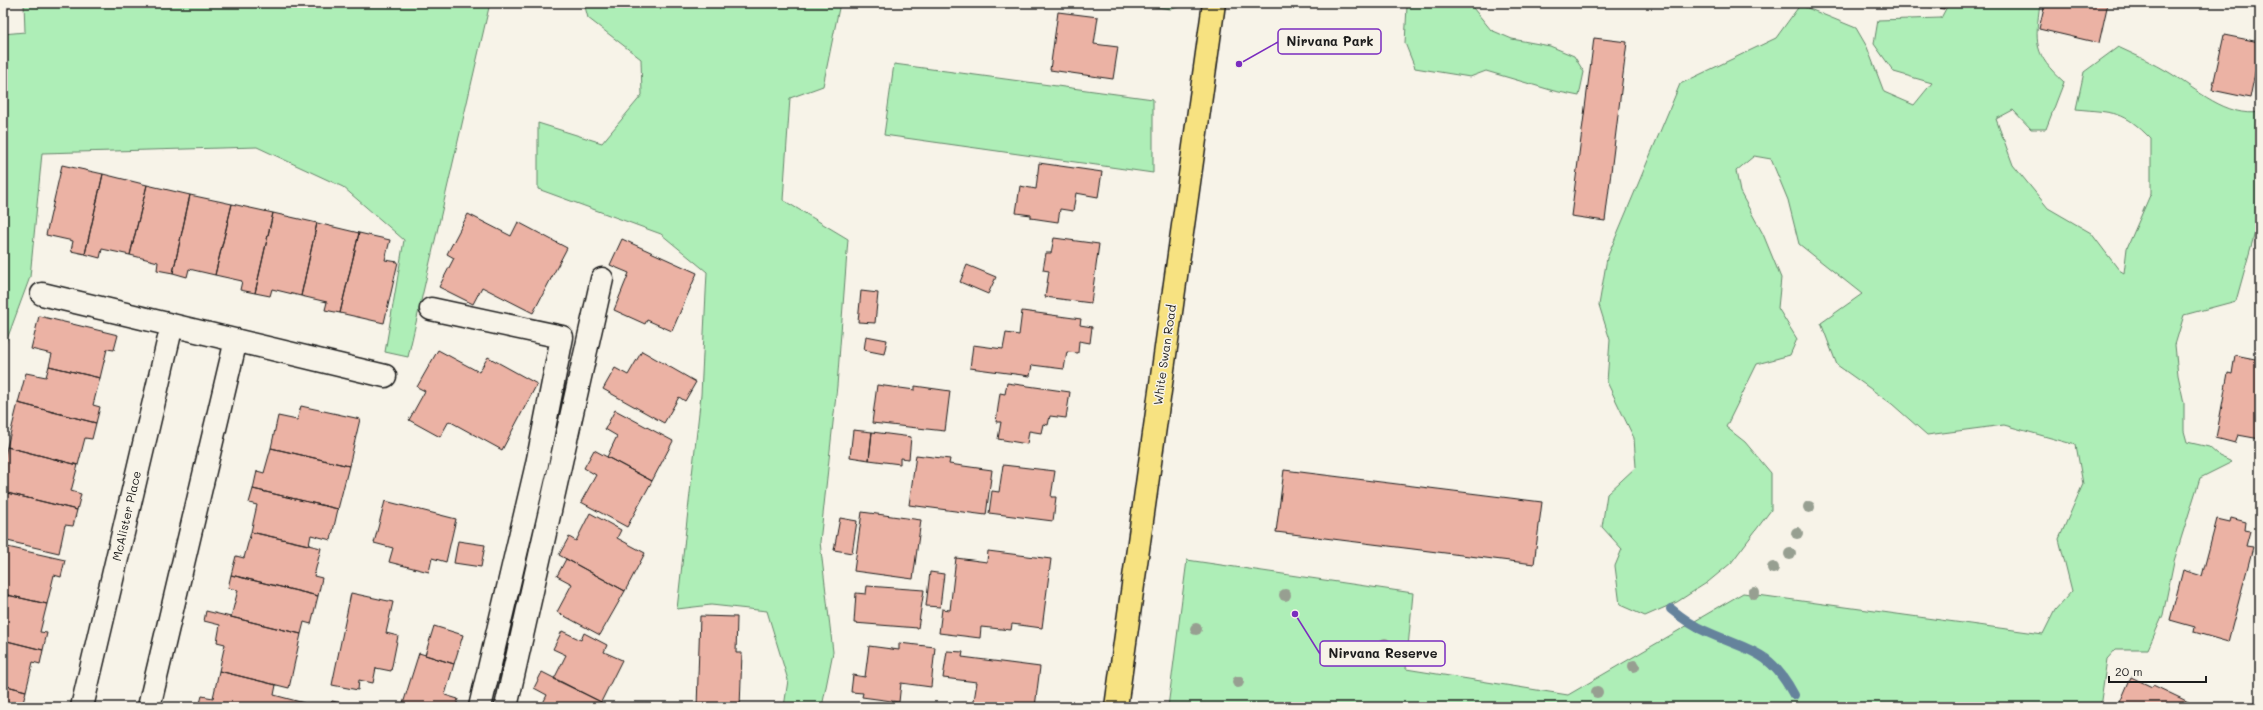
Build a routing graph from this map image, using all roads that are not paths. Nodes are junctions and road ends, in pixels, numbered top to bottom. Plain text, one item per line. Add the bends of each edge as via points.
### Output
1 (1214, 3) edge
2 (602, 279) dead end
3 (42, 294) dead end
4 (431, 309) dead end
5 (172, 325) junction
6 (236, 340) junction
7 (385, 376) dead end
8 (82, 707) edge
9 (149, 707) edge
10 (480, 707) edge
11 (506, 707) edge
12 (1116, 707) edge

1 - 12 main road, White Swan Road
2 - 11 street
3 - 5 street
4 - 10 street via 562,336 537,464
5 - 6 street
5 - 8 street, McAlister Place
6 - 7 street
6 - 9 street

